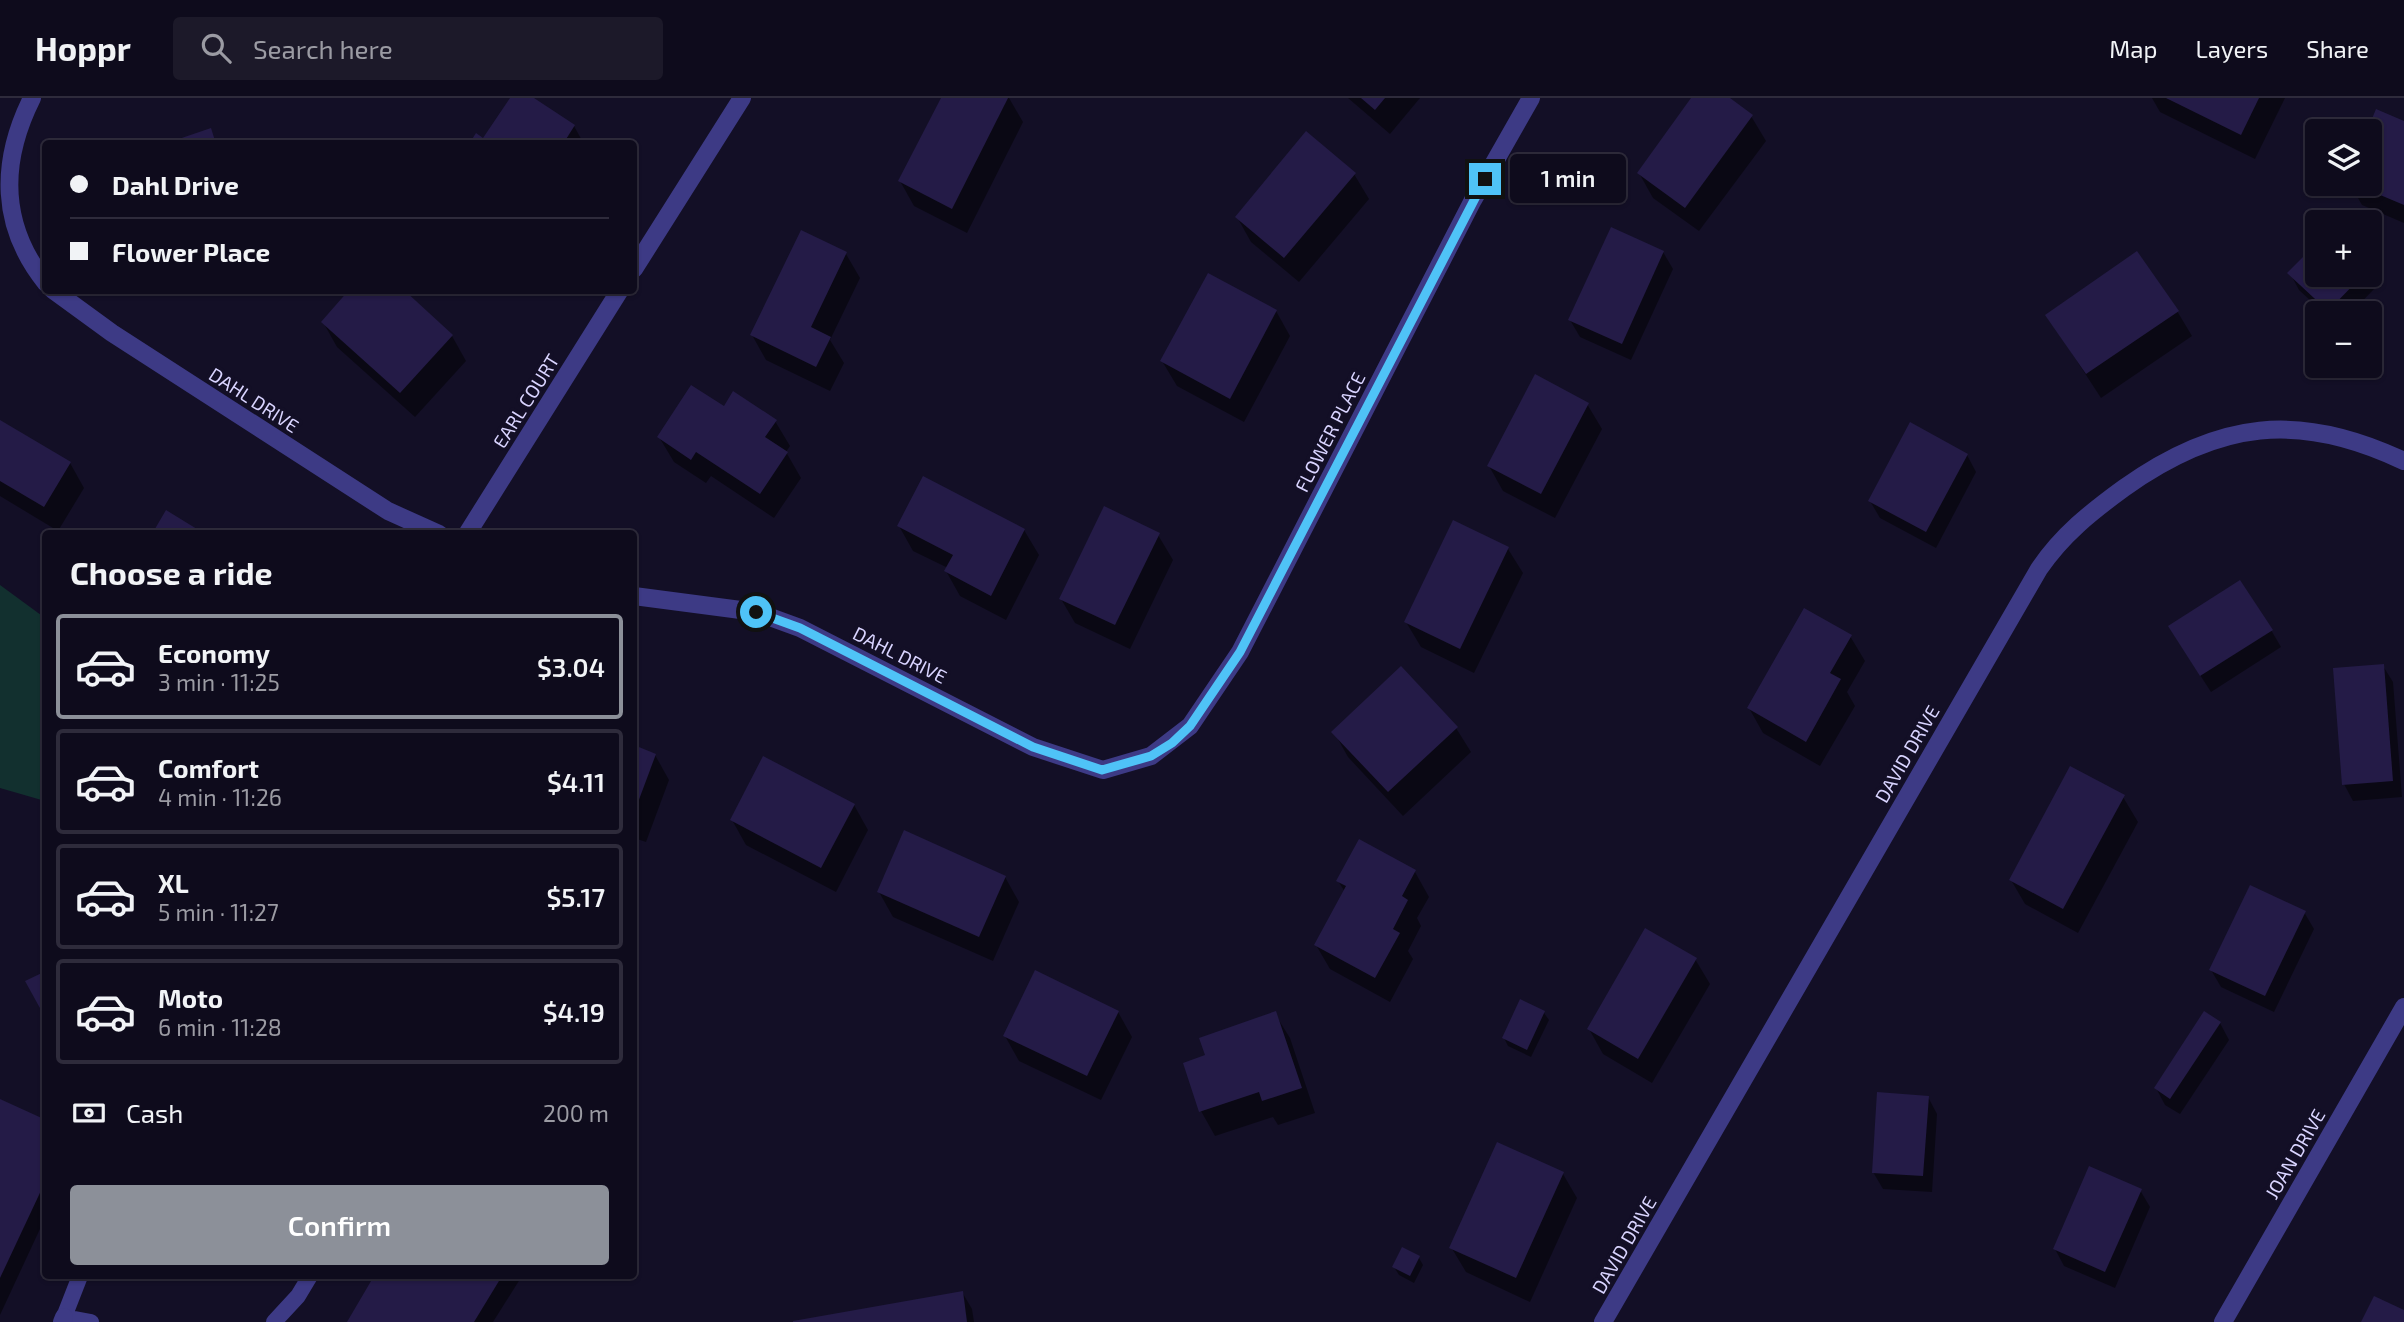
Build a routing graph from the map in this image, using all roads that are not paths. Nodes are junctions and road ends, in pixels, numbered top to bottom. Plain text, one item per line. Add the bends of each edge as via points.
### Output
1 (32, 98) edge
2 (742, 98) edge
3 (1531, 98) edge
4 (637, 265) edge
5 (42, 277) edge
6 (58, 294) edge
7 (617, 294) edge
8 (2404, 461) edge
9 (430, 530) edge
10 (470, 530) edge
11 (637, 596) edge
12 (1139, 761) joint
13 (2404, 1007) edge
14 (79, 1279) edge
15 (308, 1279) edge
16 (63, 1319) edge
17 (91, 1322) edge
18 (274, 1322) edge
19 (1603, 1322) edge
20 (2223, 1322) edge

1 - 5 street via 15,126 8,150 7,201 21,248
2 - 4 street
3 - 12 street, FLOWER PLACE via 1473,200 1240,652 1190,726 1172,743
6 - 9 street, DAHL DRIVE via 112,334 388,511
7 - 10 street, EARL COURT
8 - 19 street, DAVID DRIVE via 2368,444 2319,431 2244,432 2195,446 2151,469 2070,529 2039,569
11 - 12 street, DAHL DRIVE via 756,612 800,628 1033,747 1102,770
13 - 20 street, JOAN DRIVE
14 - 16 lane
15 - 18 lane
16 - 17 lane

